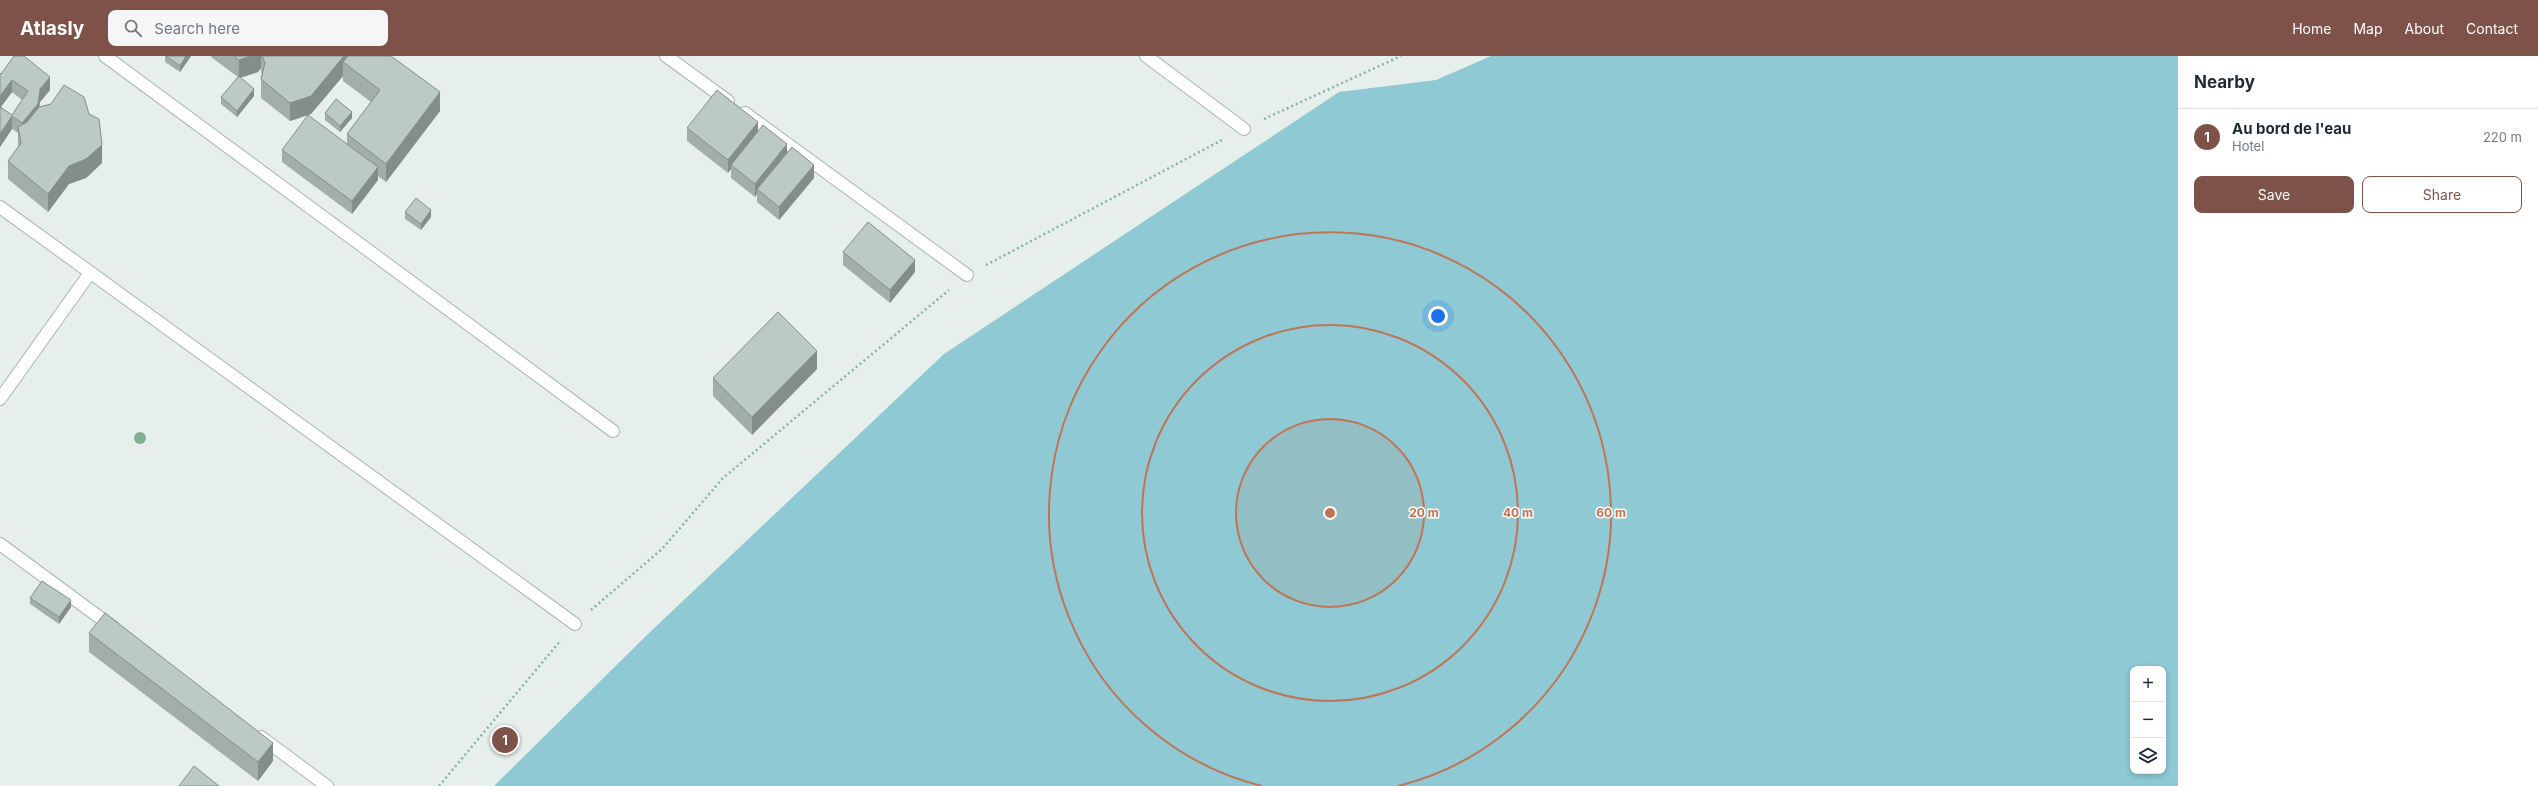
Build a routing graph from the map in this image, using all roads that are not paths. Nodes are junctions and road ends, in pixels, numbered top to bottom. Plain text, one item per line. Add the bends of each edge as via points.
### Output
1 (105, 56) edge
2 (666, 56) edge
3 (1146, 56) edge
4 (1244, 129) road end
5 (0, 207) edge
6 (90, 273) junction
7 (967, 274) road end
8 (0, 399) edge
9 (613, 431) dead end
10 (0, 544) edge
11 (575, 624) road end
12 (122, 634) edge
13 (254, 731) edge
14 (328, 786) edge

1 - 9 street
2 - 7 street
3 - 4 street
5 - 6 street
6 - 8 street
6 - 11 street
10 - 12 street
13 - 14 street

